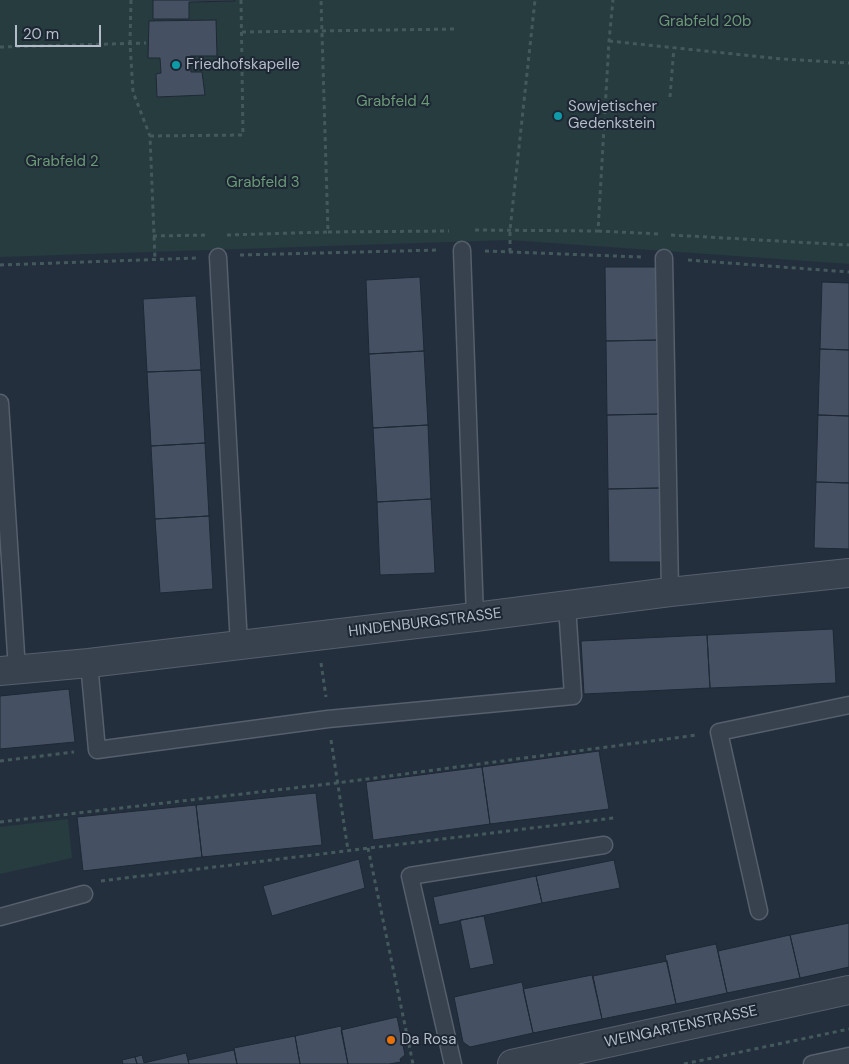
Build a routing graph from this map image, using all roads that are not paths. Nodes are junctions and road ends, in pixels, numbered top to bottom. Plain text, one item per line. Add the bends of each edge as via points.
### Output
1 (462, 250) road end
2 (218, 256) road end
3 (664, 258) road end
4 (0, 403) edge
5 (849, 573) edge
6 (670, 592) junction
7 (567, 606) junction
8 (475, 617) junction
9 (239, 645) junction
10 (89, 663) junction
11 (8, 671) edge
12 (849, 705) edge
13 (604, 845) dead end
14 (84, 894) road end
15 (759, 911) dead end
16 (0, 917) edge
17 (849, 990) edge
18 (849, 1056) edge
19 (453, 1064) edge
20 (512, 1064) edge
21 (812, 1064) edge

1 - 8 lane
2 - 9 lane
3 - 6 lane
4 - 11 lane
5 - 6 street, HINDENBURGSTRASSE
6 - 7 street, HINDENBURGSTRASSE
7 - 8 street, HINDENBURGSTRASSE
7 - 10 lane via 572,696 328,719 96,750
8 - 9 street, HINDENBURGSTRASSE
9 - 10 street, HINDENBURGSTRASSE
10 - 11 street, HINDENBURGSTRASSE
12 - 15 lane via 719,732
13 - 19 lane via 410,876
14 - 16 lane
17 - 20 street, WEINGARTENSTRASSE
18 - 21 lane

